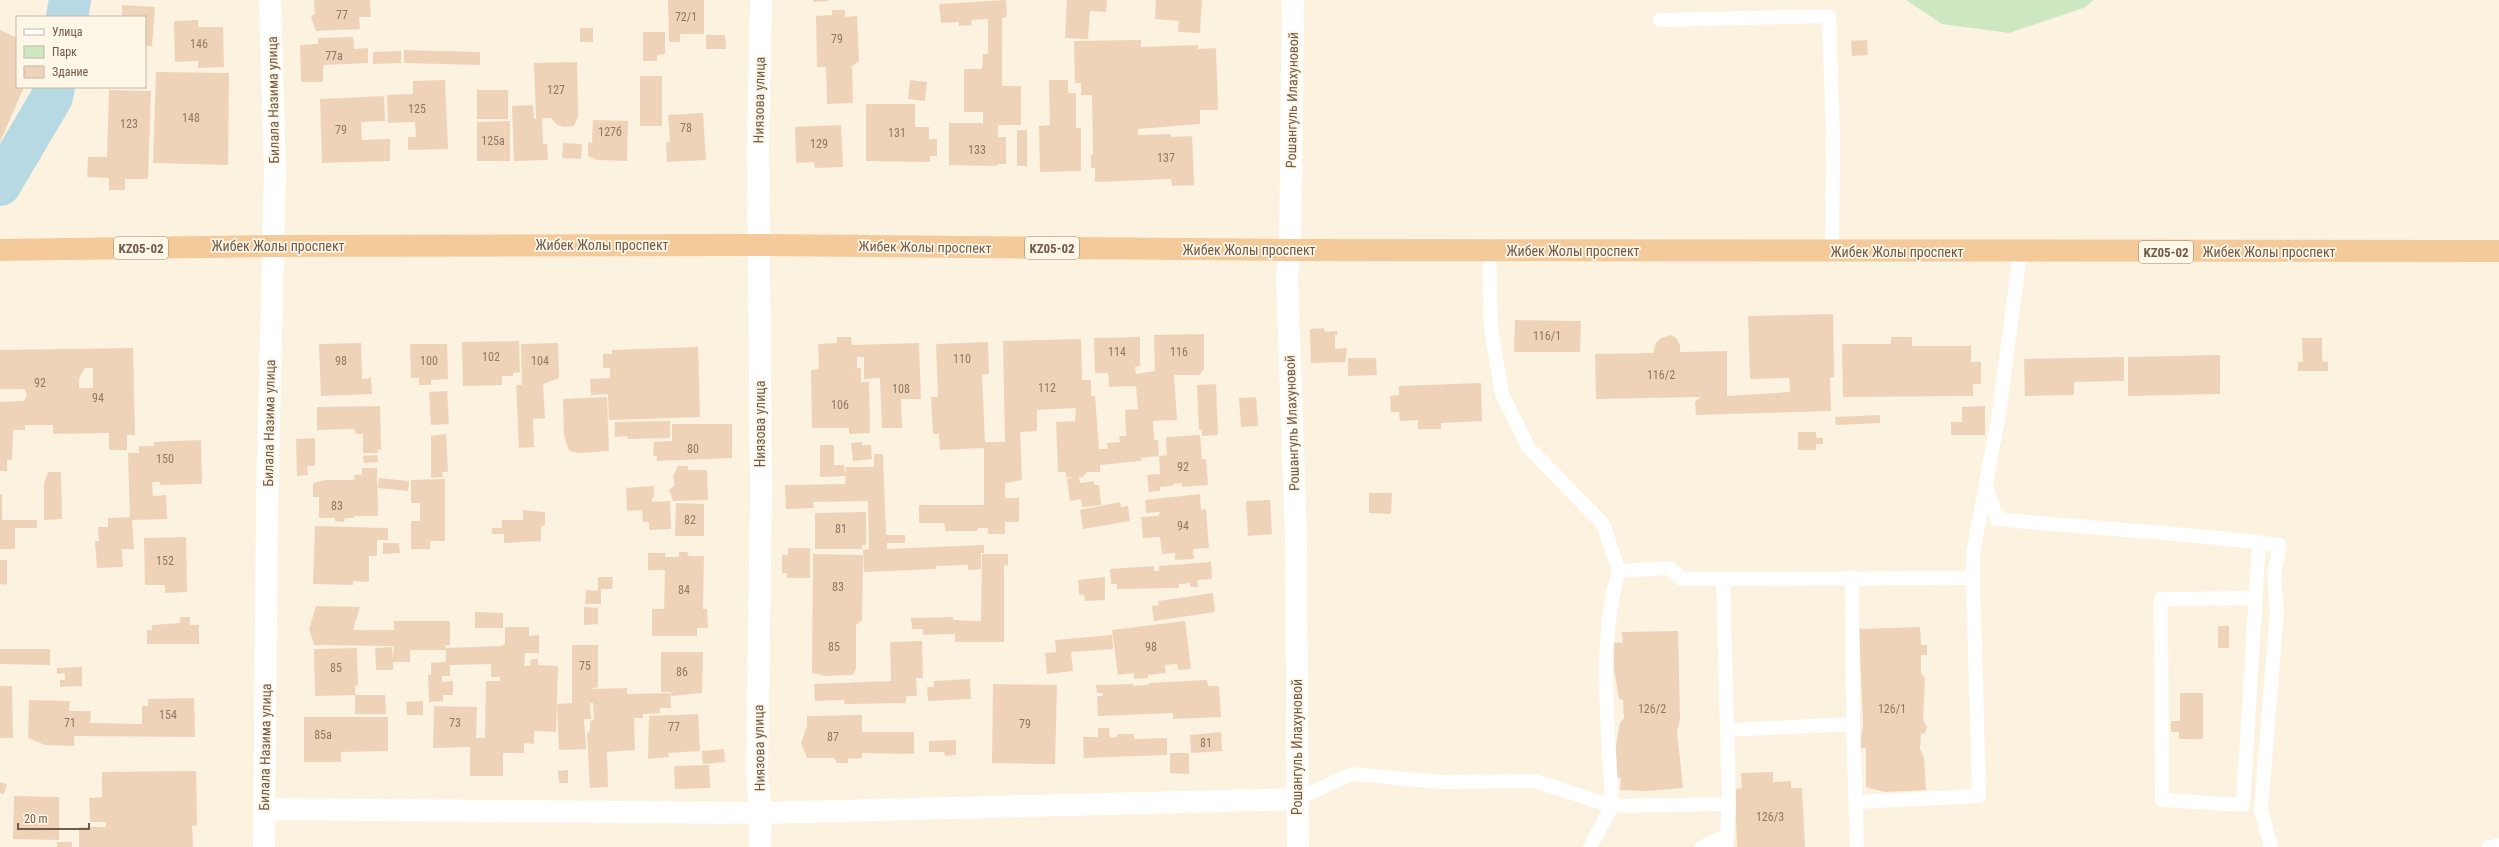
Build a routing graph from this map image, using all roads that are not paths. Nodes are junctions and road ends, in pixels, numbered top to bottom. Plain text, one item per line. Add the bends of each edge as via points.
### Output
1 (270, 0) edge
2 (761, 0) edge
3 (1293, 0) edge
4 (1660, 20) dead end
5 (759, 245) junction
6 (272, 246) junction
7 (5, 250) edge
8 (1290, 250) junction
9 (1489, 250) junction
10 (1832, 251) junction
11 (2499, 251) edge
12 (2020, 252) junction
13 (1985, 486) junction
14 (2259, 542) junction
15 (1619, 571) junction
16 (1852, 577) junction
17 (1974, 578) junction
18 (1723, 579) junction
19 (2255, 598) junction
20 (1853, 724) junction
21 (1727, 730) junction
22 (1297, 799) junction
23 (1856, 802) junction
24 (1729, 804) junction
25 (1612, 806) junction
26 (265, 809) junction
27 (761, 813) junction
28 (1726, 842) edge
29 (2499, 845) edge
30 (264, 847) edge
31 (760, 847) edge
32 (1298, 847) edge
33 (1590, 847) edge
34 (1702, 847) edge
35 (1857, 847) edge
36 (2271, 847) edge
37 (2489, 847) edge

1 - 6 street, Билала Назима улица via 275,172
2 - 5 street, Ниязова улица
3 - 8 street, Рошангуль Илахуновой
4 - 10 lane via 1829,16 1833,137
5 - 6 highway, Жибек Жолы проспект / KZ05-02
5 - 8 highway, Жибек Жолы проспект / KZ05-02
5 - 27 street, Ниязова улица via 761,493 757,774
6 - 7 highway, Жибек Жолы проспект / KZ05-02
6 - 26 street, Билала Назима улица
8 - 9 highway, Жибек Жолы проспект / KZ05-02
8 - 22 street, Рошангуль Илахуновой via 1287,276 1296,538
9 - 10 highway, Жибек Жолы проспект / KZ05-02
9 - 15 lane via 1491,328 1502,394 1529,448 1603,524
10 - 12 highway, Жибек Жолы проспект / KZ05-02
11 - 12 highway, Жибек Жолы проспект / KZ05-02
12 - 13 lane via 1999,414
13 - 14 lane via 1997,519 2081,528 2218,536
13 - 17 lane via 1973,553
14 - 19 lane
14 - 36 lane via 2280,545 2274,574 2277,611 2261,810
15 - 18 lane via 1670,568 1682,579
15 - 25 lane via 1613,590 1606,646
16 - 17 lane
16 - 18 lane
16 - 20 lane
17 - 23 lane via 1979,796
18 - 21 lane
19 - 19 lane via 2243,805 2162,800 2161,599
20 - 21 lane
20 - 23 lane
21 - 24 lane
22 - 25 lane via 1352,774 1441,782 1535,781
22 - 27 street
22 - 32 street, Рошангуль Илахуновой
23 - 35 lane
24 - 25 lane
24 - 28 lane
25 - 33 lane
26 - 27 street
26 - 30 street, Билала Назима улица
27 - 31 street, Ниязова улица
28 - 34 lane
29 - 37 lane

